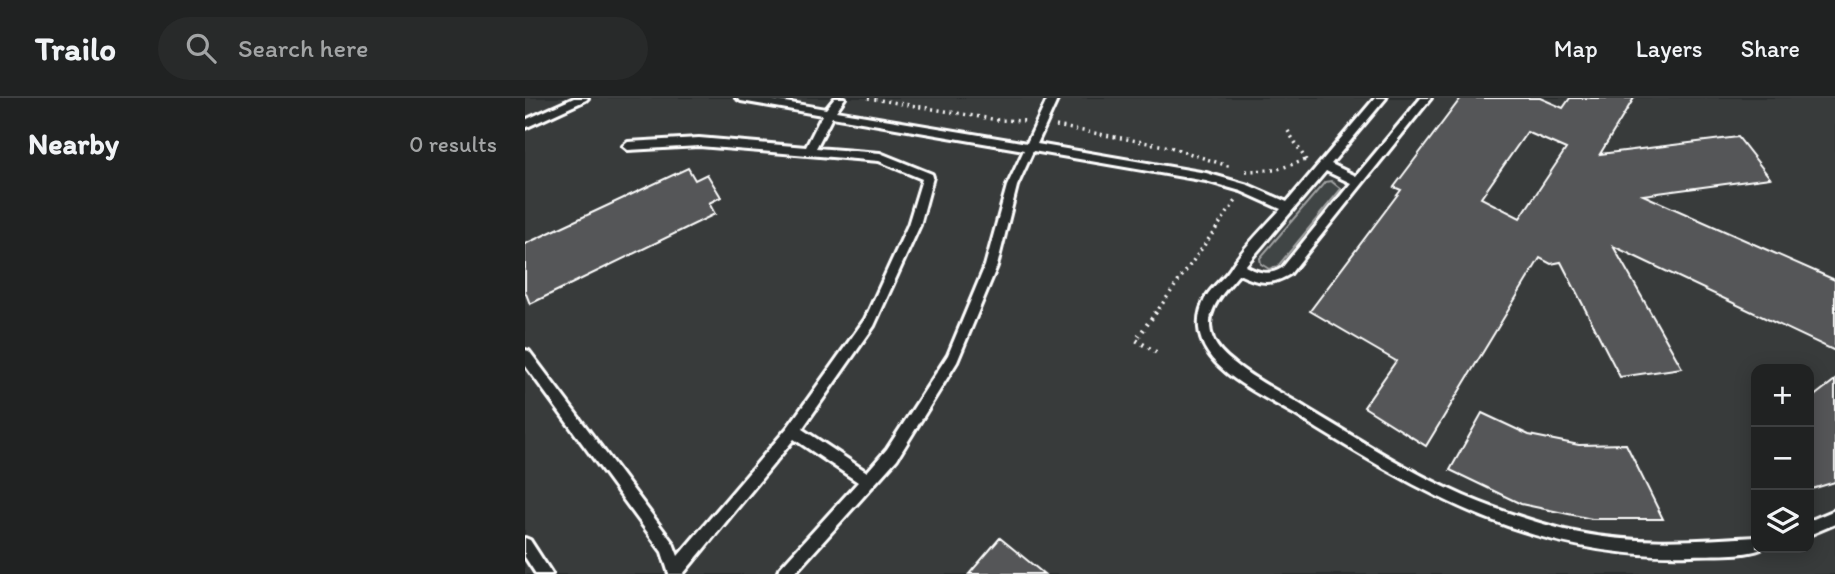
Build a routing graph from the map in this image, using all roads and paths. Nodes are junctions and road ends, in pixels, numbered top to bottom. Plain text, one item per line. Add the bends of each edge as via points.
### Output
1 (583, 98) edge
2 (593, 98) edge
3 (741, 98) edge
4 (840, 98) edge
5 (869, 98) edge
6 (1053, 98) edge
7 (1381, 98) edge
8 (1426, 98) edge
9 (566, 107) junction
10 (829, 112) junction
11 (1029, 121) dead end
12 (525, 124) edge
13 (1054, 126) dead end
14 (628, 146) dead end
15 (1027, 147) junction
16 (809, 151) junction
17 (1306, 160) dead end
18 (1324, 165) junction
19 (1251, 172) junction
20 (1358, 182) junction
21 (1244, 188) junction
22 (1287, 207) junction
23 (1236, 267) junction
24 (1159, 354) dead end
25 (525, 355) edge
26 (793, 431) junction
27 (869, 481) junction
28 (1835, 517) edge
29 (1814, 526) edge
30 (1751, 544) edge
31 (525, 545) edge
32 (676, 573) edge
33 (545, 574) edge
34 (784, 574) edge

1 - 9 lane
2 - 9 lane
3 - 10 lane
4 - 10 lane
5 - 11 path
6 - 15 lane
7 - 18 lane
8 - 20 lane
9 - 12 lane
10 - 15 lane
10 - 16 lane
13 - 19 path via 1170,147
14 - 16 lane via 699,142
15 - 21 lane via 1206,177
15 - 27 lane via 991,266 953,358 892,454
16 - 26 lane via 880,157 928,177 914,225 870,322
17 - 19 path
18 - 20 lane
18 - 22 lane
19 - 21 path
20 - 23 lane via 1280,276 1262,279
21 - 22 lane
21 - 24 path via 1136,340
22 - 23 lane
23 - 30 lane via 1205,315 1206,338 1220,358 1422,485 1526,526 1604,545 1657,550
25 - 32 lane via 668,548
26 - 27 lane
26 - 32 lane
27 - 34 lane
28 - 29 lane
31 - 33 lane

